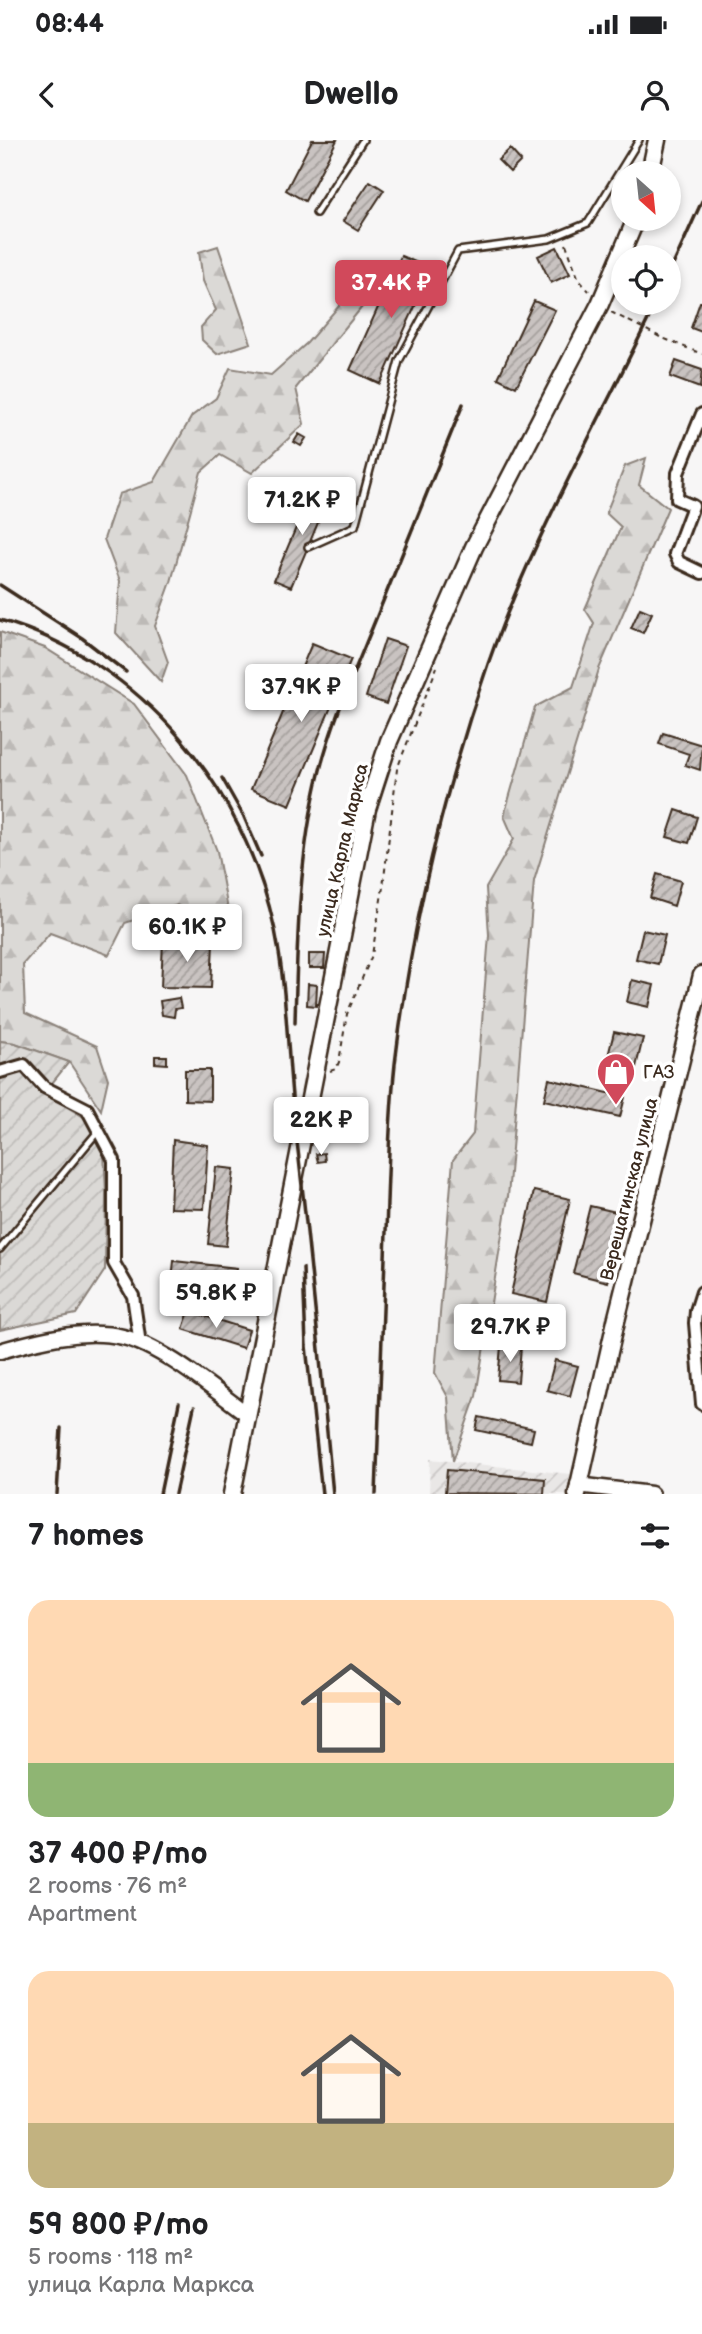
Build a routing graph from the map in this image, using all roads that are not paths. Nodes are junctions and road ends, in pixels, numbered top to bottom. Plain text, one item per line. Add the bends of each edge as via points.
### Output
1 (363, 140) edge
2 (639, 140) edge
3 (656, 140) edge
4 (652, 161) edge
5 (316, 213) dead end
6 (632, 231) edge
7 (702, 414) edge
8 (308, 547) dead end
9 (702, 572) edge
10 (702, 975) edge
11 (0, 1072) edge
12 (95, 1135) dead end
13 (0, 1249) edge
14 (702, 1292) edge
15 (141, 1343) junction
16 (0, 1351) edge
17 (702, 1404) edge
18 (247, 1414) junction
19 (578, 1489) edge
20 (232, 1494) edge
21 (651, 1494) edge

1 - 5 lane
2 - 8 lane via 587,223 549,239 457,251 399,361 355,526
3 - 4 main road
6 - 18 main road, улица Карла Маркса via 474,547 389,741 367,809
7 - 9 street via 678,473 677,499 693,506 675,554 679,562
10 - 19 main road, Верещагинская улица
11 - 15 street via 24,1065 44,1087 86,1108 114,1160 114,1263 134,1296
12 - 13 lane
14 - 17 street via 695,1324
15 - 16 street via 93,1335
15 - 18 street
18 - 20 main road, улица Карла Маркса
19 - 21 street

